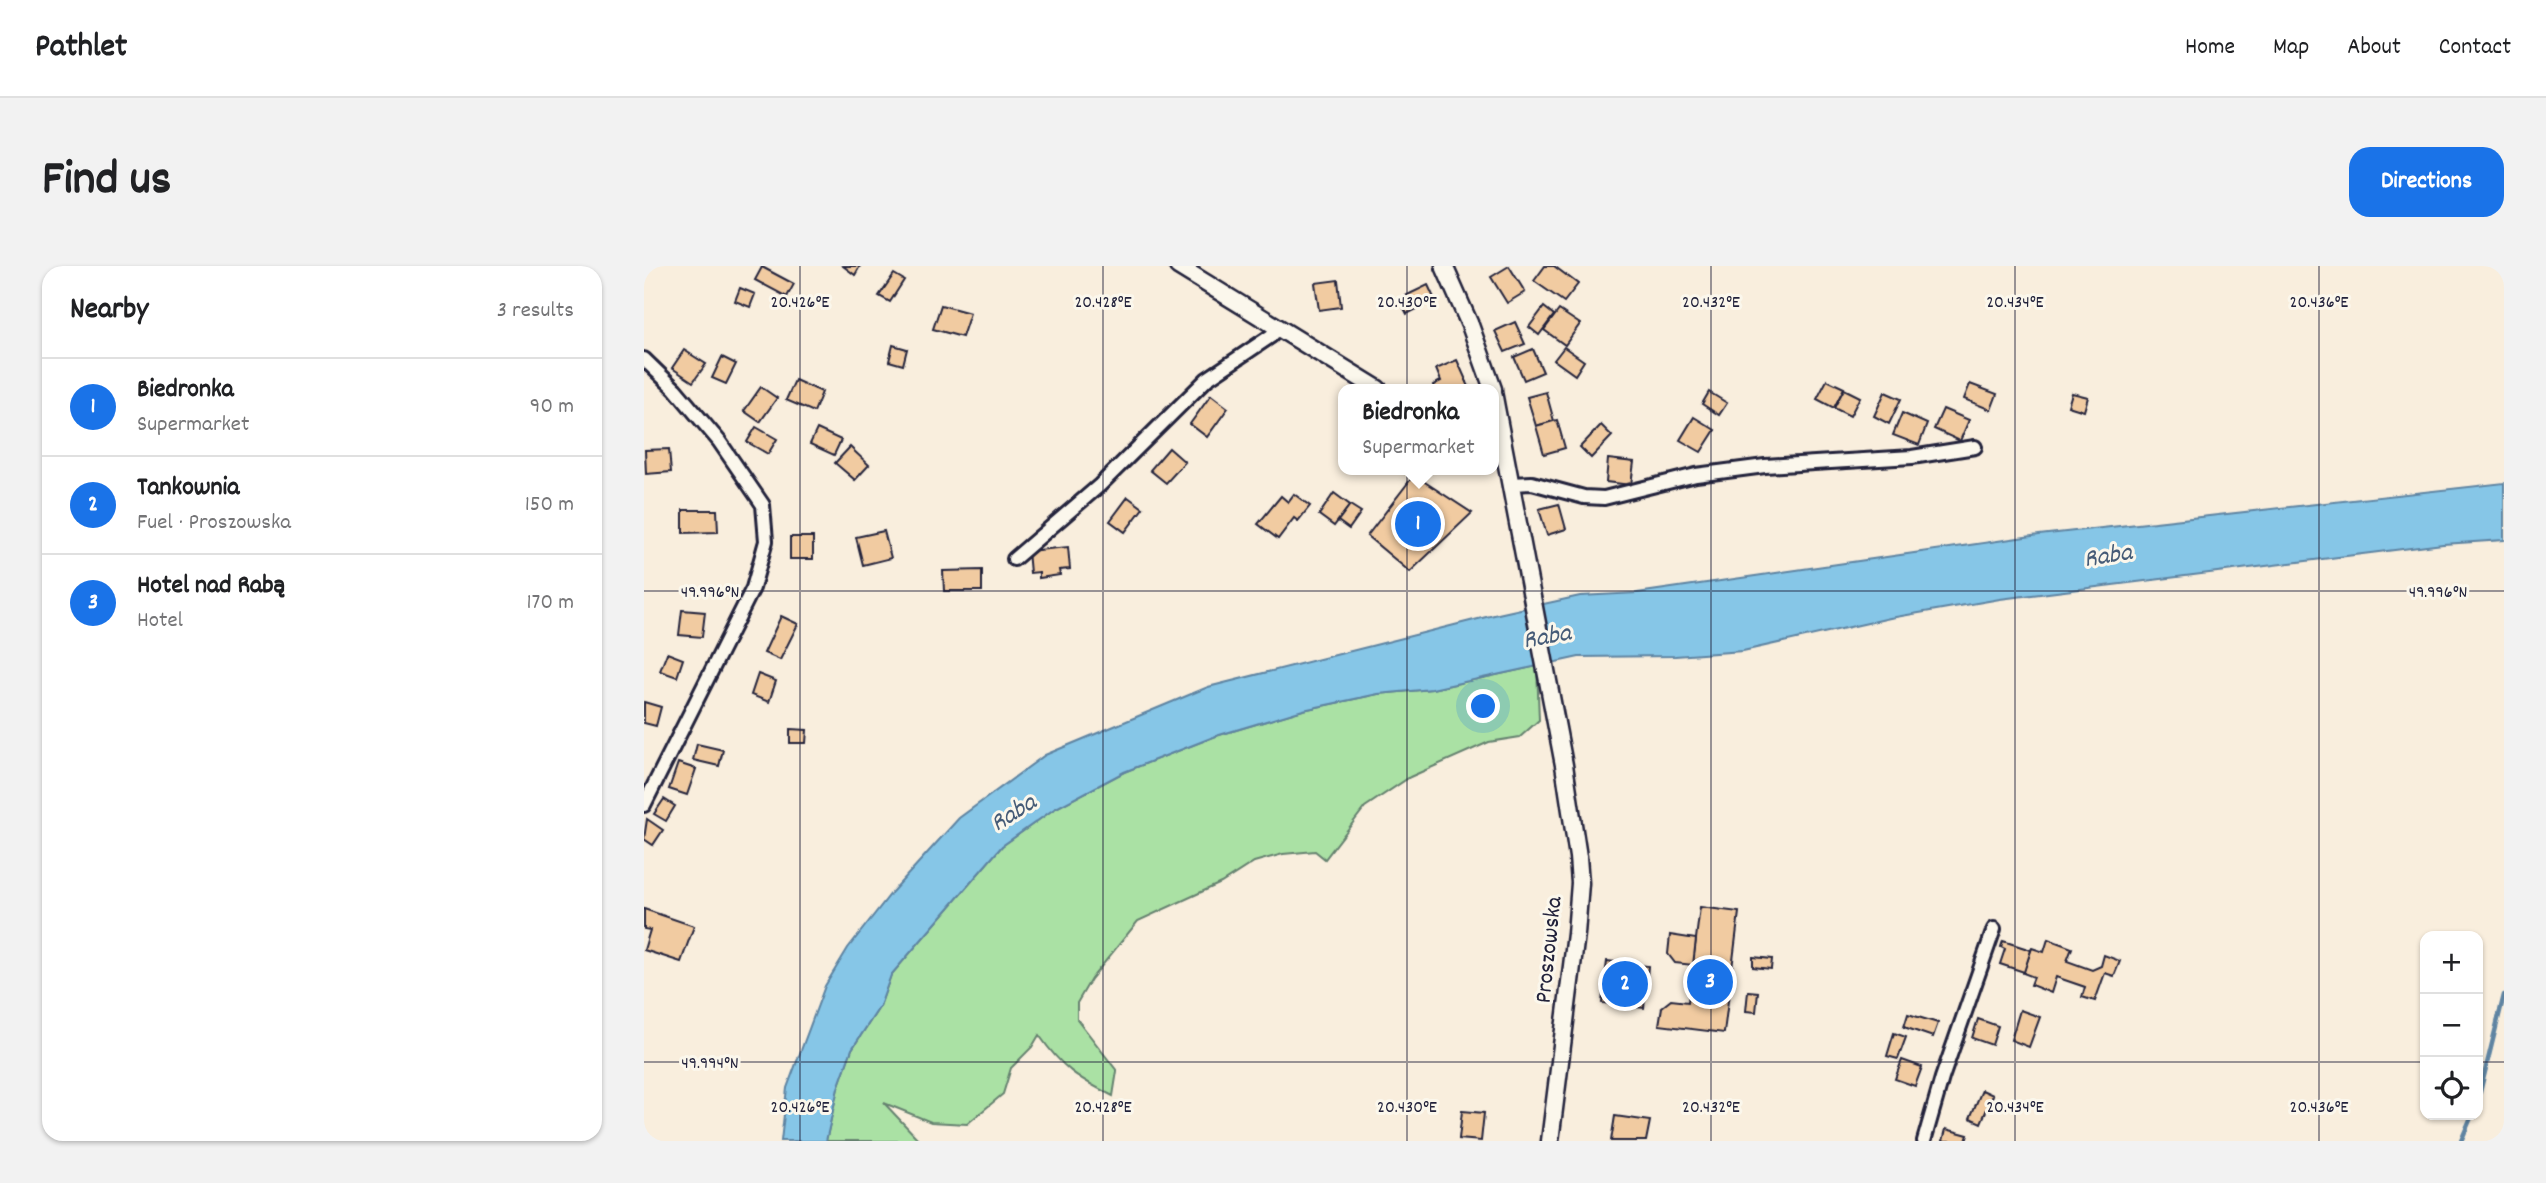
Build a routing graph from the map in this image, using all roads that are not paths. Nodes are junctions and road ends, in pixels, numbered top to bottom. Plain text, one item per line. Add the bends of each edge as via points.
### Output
1 (1178, 266) edge
2 (1444, 266) edge
3 (1278, 328) junction
4 (644, 359) edge
5 (1370, 384) edge
6 (1491, 384) edge
7 (1499, 434) edge
8 (1975, 447) dead end
9 (1512, 484) junction
10 (1014, 559) dead end
11 (644, 804) edge
12 (1994, 929) dead end
13 (1550, 1141) edge
14 (1924, 1141) edge

1 - 3 main road
2 - 6 main road, Proszowska
3 - 5 main road
3 - 10 street via 1207,379 1100,485
4 - 11 street via 719,441 763,505 766,541 753,588
7 - 9 main road, Proszowska
8 - 9 street via 1912,457 1696,475 1604,498 1532,483
9 - 13 main road, Proszowska via 1575,828 1580,883
12 - 14 street

